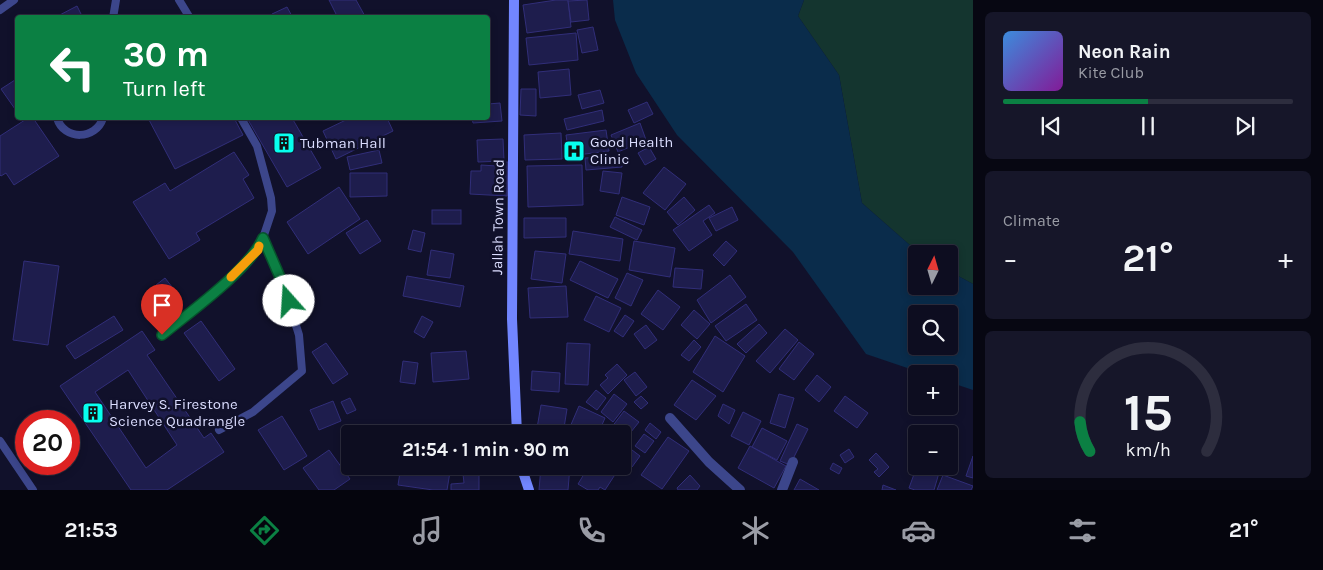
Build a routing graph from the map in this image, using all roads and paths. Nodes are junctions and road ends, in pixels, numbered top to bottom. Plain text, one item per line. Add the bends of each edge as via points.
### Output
1 (14, 0) edge
2 (116, 0) edge
3 (179, 0) edge
4 (514, 0) edge
5 (0, 10) edge
6 (114, 15) edge
7 (188, 15) edge
8 (58, 120) edge
9 (102, 120) edge
10 (243, 120) edge
11 (263, 238) junction
12 (162, 335) dead end
13 (670, 418) dead end
14 (517, 425) edge
15 (219, 430) dead end
16 (0, 442) edge
17 (793, 462) dead end
18 (523, 475) edge
19 (33, 490) edge
20 (529, 490) edge
21 (740, 490) edge
22 (782, 490) edge

1 - 5 lane
2 - 6 lane
3 - 7 lane
4 - 14 street, Jallah Town Road via 512,319
8 - 9 lane via 64,129 81,136 99,127
10 - 11 lane via 256,146 271,198 272,211
11 - 12 lane via 258,250 224,284
11 - 15 lane via 283,284 299,335 302,371 253,412
13 - 21 street via 709,462
16 - 19 lane
17 - 22 street
18 - 20 street

